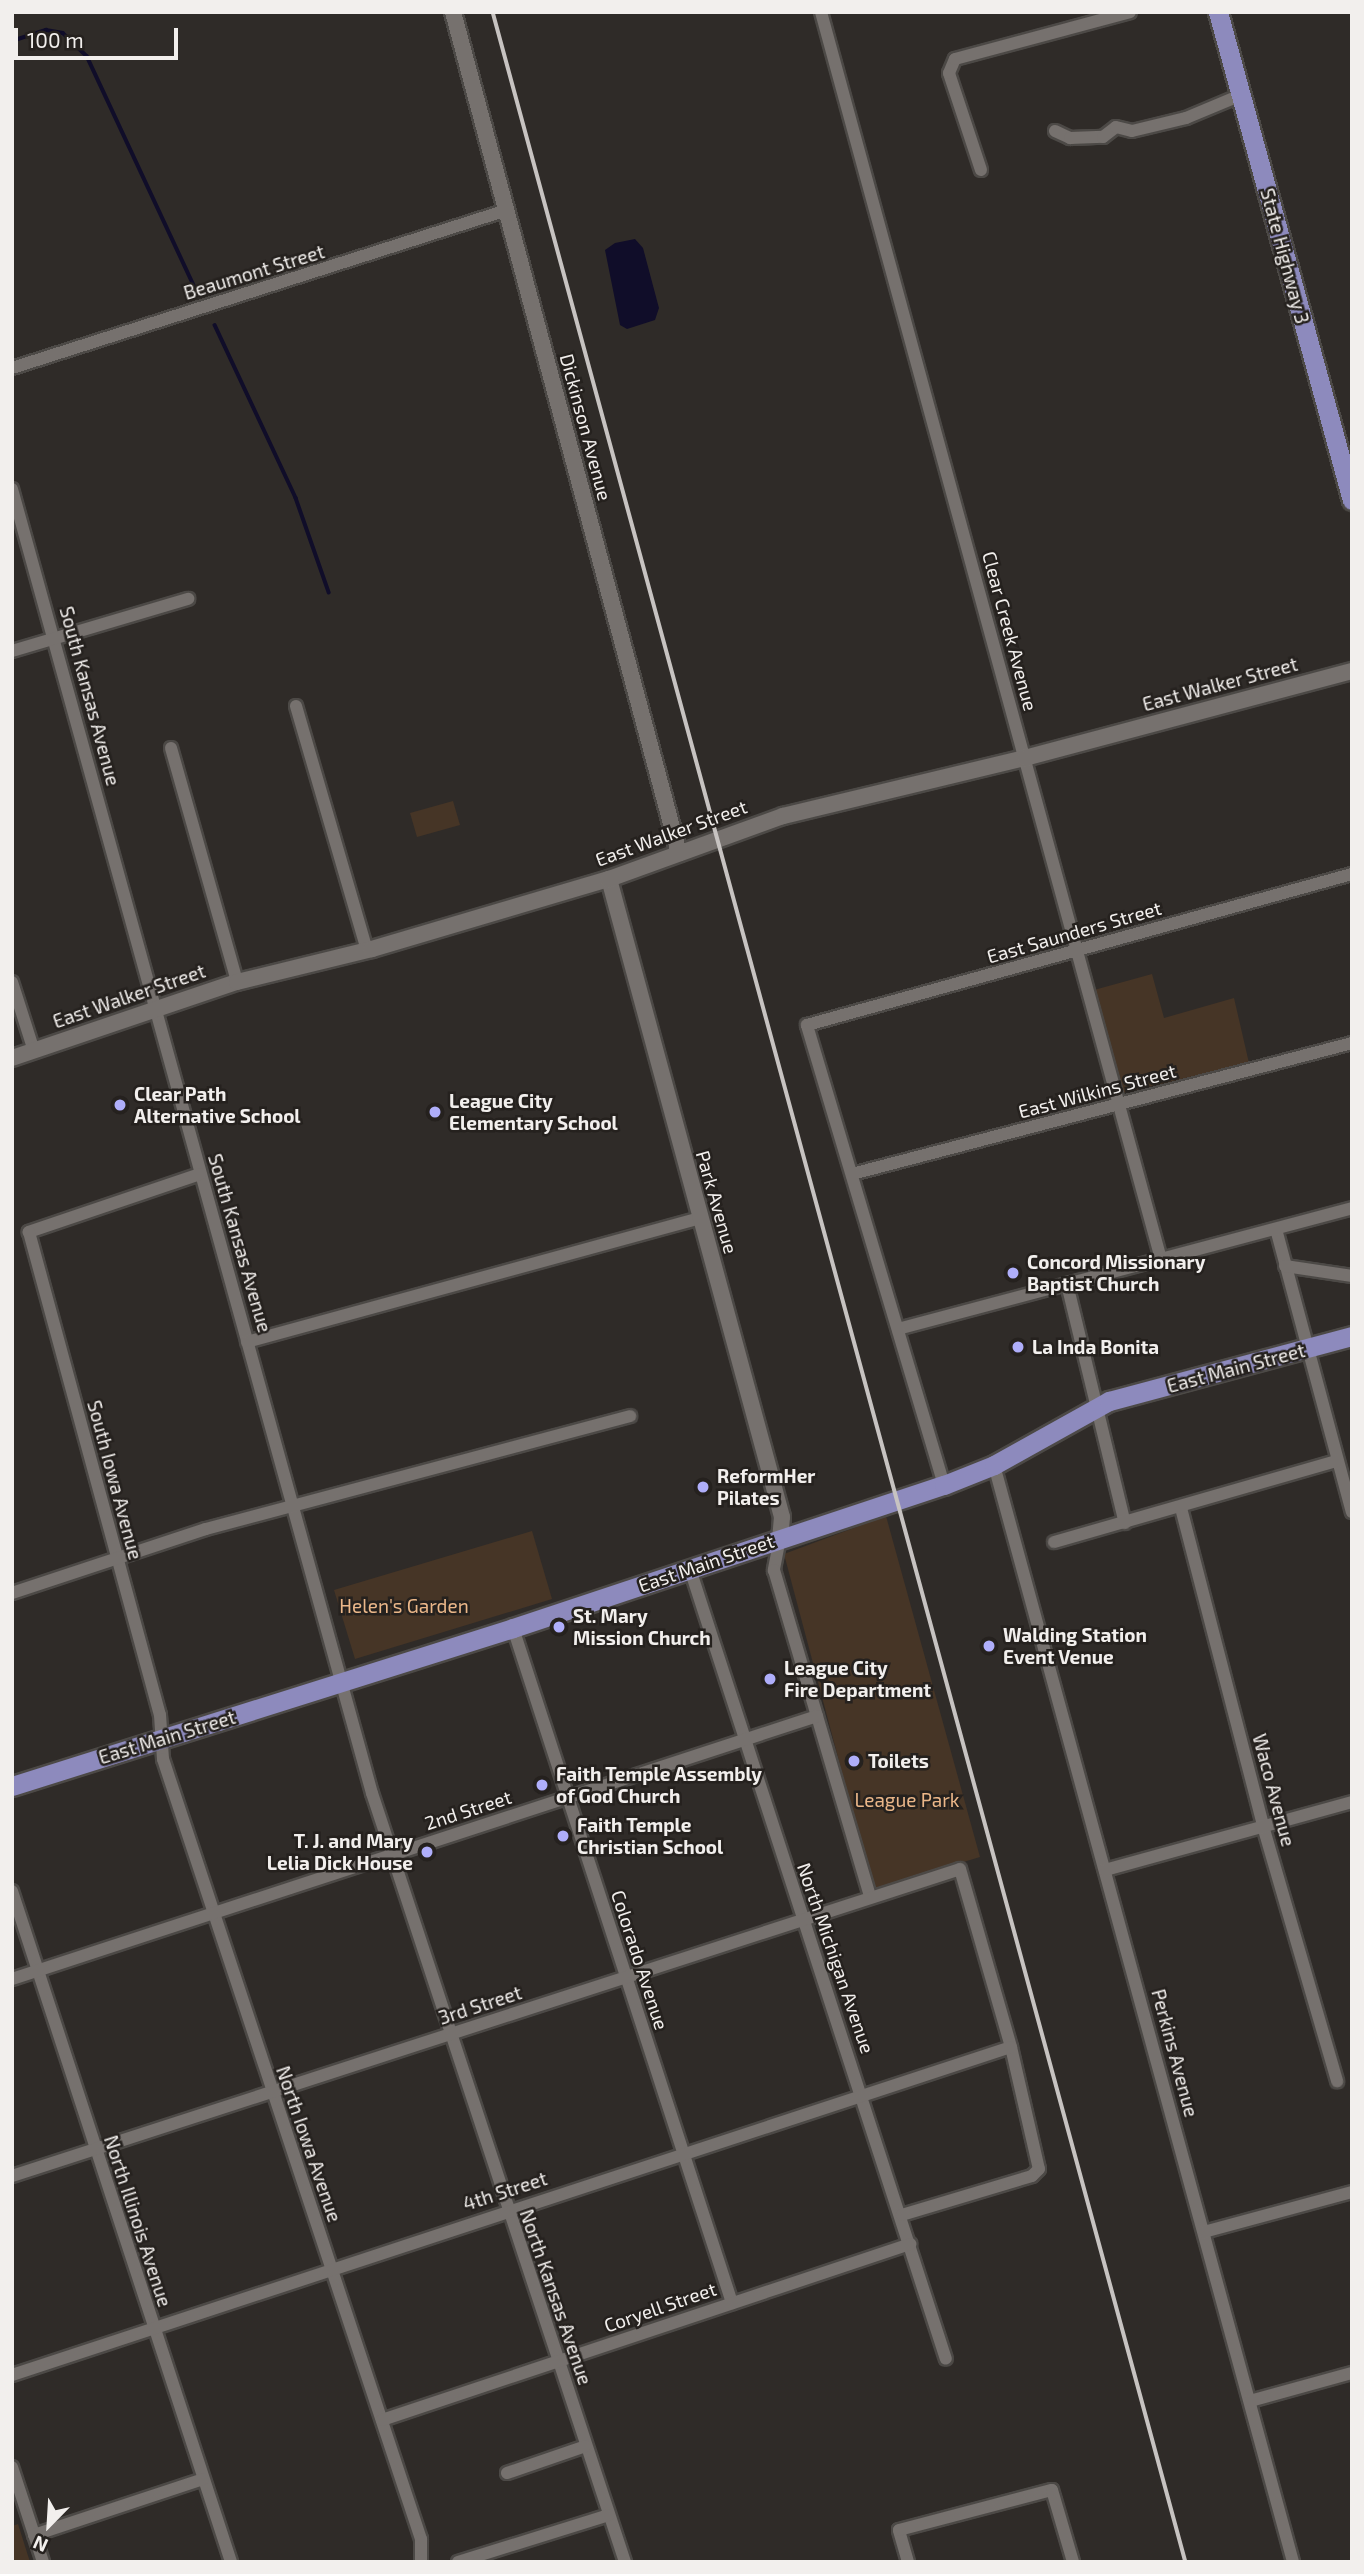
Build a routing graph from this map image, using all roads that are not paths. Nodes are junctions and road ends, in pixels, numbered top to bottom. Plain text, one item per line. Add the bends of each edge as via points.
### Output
1 (453, 12) edge
2 (821, 12) edge
3 (1130, 12) edge
4 (1218, 12) edge
5 (1241, 95) junction
6 (1055, 131) dead end
7 (981, 170) dead end
8 (507, 210) junction
9 (12, 368) edge
10 (12, 489) edge
11 (1352, 500) edge
12 (188, 599) dead end
13 (55, 638) junction
14 (12, 651) edge
15 (1352, 671) edge
16 (296, 706) dead end
17 (171, 748) dead end
18 (1025, 758) junction
19 (679, 853) junction
20 (1352, 874) edge
21 (609, 879) junction
22 (367, 950) junction
23 (1076, 951) junction
24 (12, 982) edge
25 (237, 982) junction
26 (156, 1007) junction
27 (1352, 1043) edge
28 (34, 1051) junction
29 (12, 1058) edge
30 (1118, 1107) junction
31 (200, 1174) junction
32 (852, 1174) junction
33 (1352, 1208) edge
34 (701, 1217) junction
35 (1276, 1229) junction
36 (1161, 1259) junction
37 (1285, 1266) junction
38 (1352, 1276) edge
39 (1067, 1284) junction
40 (898, 1329) junction
41 (1352, 1336) edge
42 (247, 1342) junction
43 (1307, 1349) junction
44 (1094, 1407) junction
45 (630, 1416) dead end
46 (1337, 1461) junction
47 (994, 1465) junction
48 (944, 1485) junction
49 (293, 1508) junction
50 (1181, 1508) junction
51 (1352, 1512) edge
52 (1125, 1523) junction
53 (780, 1538) junction
54 (1054, 1542) dead end
55 (117, 1559) junction
56 (690, 1569) junction
57 (12, 1593) edge
58 (513, 1628) junction
59 (340, 1683) junction
60 (817, 1716) junction
61 (162, 1738) junction
62 (743, 1740) junction
63 (12, 1786) edge
64 (568, 1798) junction
65 (1352, 1802) edge
66 (1263, 1826) junction
67 (392, 1855) junction
68 (1105, 1870) junction
69 (12, 1891) edge
70 (870, 1897) junction
71 (215, 1914) junction
72 (802, 1918) junction
73 (38, 1971) junction
74 (625, 1977) junction
75 (12, 1979) edge
76 (450, 2035) junction
77 (1011, 2047) junction
78 (1336, 2081) dead end
79 (271, 2093) junction
80 (861, 2094) junction
81 (95, 2149) junction
82 (682, 2153) junction
83 (12, 2176) edge
84 (1352, 2192) edge
85 (506, 2211) junction
86 (902, 2215) junction
87 (1204, 2232) junction
88 (911, 2244) junction
89 (331, 2269) junction
90 (732, 2304) junction
91 (153, 2328) junction
92 (946, 2359) dead end
93 (557, 2363) junction
94 (1352, 2374) edge
95 (12, 2375) edge
96 (1250, 2402) junction
97 (382, 2420) junction
98 (586, 2446) junction
99 (12, 2467) edge
100 (507, 2473) dead end
101 (203, 2479) junction
102 (18, 2505) edge
103 (609, 2515) junction
104 (34, 2535) junction
105 (43, 2562) edge
106 (231, 2562) edge
107 (421, 2562) edge
108 (458, 2562) edge
109 (625, 2562) edge
110 (908, 2562) edge
111 (1073, 2562) edge
112 (1293, 2562) edge

1 - 8 street, Dickinson Avenue
2 - 18 street, Clear Creek Avenue
3 - 7 street via 955,59 949,73
4 - 5 main road, State Highway 3
5 - 6 street via 1186,118 1132,131 1116,127 1103,137 1084,140
5 - 11 main road, State Highway 3
8 - 9 street, Beaumont Street
8 - 19 street, Dickinson Avenue
10 - 13 street, South Kansas Avenue
12 - 13 street
13 - 14 street
13 - 26 street, South Kansas Avenue
15 - 18 street, East Walker Street
16 - 22 street
17 - 25 street
18 - 19 street, East Walker Street via 783,816
18 - 23 street, Clear Creek Avenue
19 - 21 street, East Walker Street
20 - 23 street, East Saunders Street
21 - 22 street, East Walker Street
21 - 34 street, Park Avenue
22 - 25 street, East Walker Street
23 - 30 street, Clear Creek Avenue
23 - 32 street, East Saunders Street via 807,1025
24 - 28 street
25 - 26 street, East Walker Street
26 - 28 street, East Walker Street
26 - 31 street, South Kansas Avenue
27 - 30 street, East Wilkins Street
28 - 29 street, East Walker Street
30 - 32 street, East Wilkins Street
30 - 36 street, Clear Creek Avenue
31 - 42 street, South Kansas Avenue
31 - 55 street, South Iowa Avenue via 29,1231
32 - 40 street
33 - 35 street
34 - 42 street
34 - 53 street, Park Avenue via 782,1517
35 - 36 street
35 - 37 street
36 - 39 street
37 - 38 street
37 - 43 street
39 - 40 street
39 - 44 street
40 - 48 street
41 - 43 main road, East Main Street
42 - 49 street, South Kansas Avenue
43 - 44 main road, East Main Street
43 - 46 street
44 - 47 main road, East Main Street
44 - 52 street
45 - 49 street
46 - 50 street
46 - 51 street
47 - 48 main road, East Main Street
47 - 68 street, Perkins Avenue
48 - 53 main road, East Main Street
49 - 55 street via 206,1529
49 - 59 street, South Kansas Avenue
50 - 52 street
50 - 66 street, Waco Avenue
52 - 54 street
53 - 56 main road, East Main Street
53 - 60 street via 774,1570
55 - 57 street
55 - 61 street, South Iowa Avenue via 160,1715
56 - 58 main road, East Main Street
56 - 62 street, North Michigan Avenue
58 - 59 main road, East Main Street
58 - 64 street, Colorado Avenue
59 - 61 main road, East Main Street
59 - 67 street, North Kansas Avenue
60 - 62 street, 2nd Street
60 - 70 street
61 - 63 main road, East Main Street
61 - 71 street, North Iowa Avenue via 163,1759
62 - 64 street, 2nd Street
62 - 72 street, North Michigan Avenue
64 - 67 street, 2nd Street
64 - 74 street, Colorado Avenue
65 - 66 street
66 - 68 street
66 - 78 street, Waco Avenue
67 - 71 street, 2nd Street
67 - 76 street, North Kansas Avenue
68 - 87 street, Perkins Avenue
69 - 73 street, North Illinois Avenue
70 - 72 street, 3rd Street
70 - 77 street, 3rd Street via 960,1869
71 - 73 street, 2nd Street
71 - 79 street, North Iowa Avenue
72 - 74 street, 3rd Street
72 - 80 street, North Michigan Avenue
73 - 75 street, 2nd Street
73 - 81 street, North Illinois Avenue
74 - 76 street, 3rd Street
74 - 82 street, Colorado Avenue
76 - 79 street, 3rd Street
76 - 85 street, North Kansas Avenue
77 - 80 street, 4th Street
77 - 86 street via 1040,2169 1032,2176
79 - 81 street, 3rd Street
79 - 89 street, North Iowa Avenue
80 - 82 street, 4th Street
80 - 86 street, North Michigan Avenue
81 - 83 street, 3rd Street
81 - 91 street, North Illinois Avenue
82 - 85 street, 4th Street
82 - 90 street, Colorado Avenue
84 - 87 street
85 - 89 street, 4th Street
85 - 93 street, North Kansas Avenue
86 - 88 street, North Michigan Avenue
87 - 96 street, Perkins Avenue
88 - 90 street, Coryell Street
88 - 92 street, North Michigan Avenue
89 - 91 street, 4th Street
89 - 97 street, North Iowa Avenue
90 - 93 street, Coryell Street
91 - 95 street, 4th Street
91 - 101 street, North Illinois Avenue
93 - 97 street, Coryell Street
93 - 98 street, North Kansas Avenue
94 - 96 street
96 - 112 street, Perkins Avenue
97 - 107 street, North Iowa Avenue via 421,2539
98 - 100 street
98 - 103 street, North Kansas Avenue
99 - 102 street
101 - 104 street
101 - 106 street, North Illinois Avenue
102 - 104 street
103 - 108 street
103 - 109 street, North Kansas Avenue
104 - 105 street
110 - 111 street via 900,2530 1052,2490

